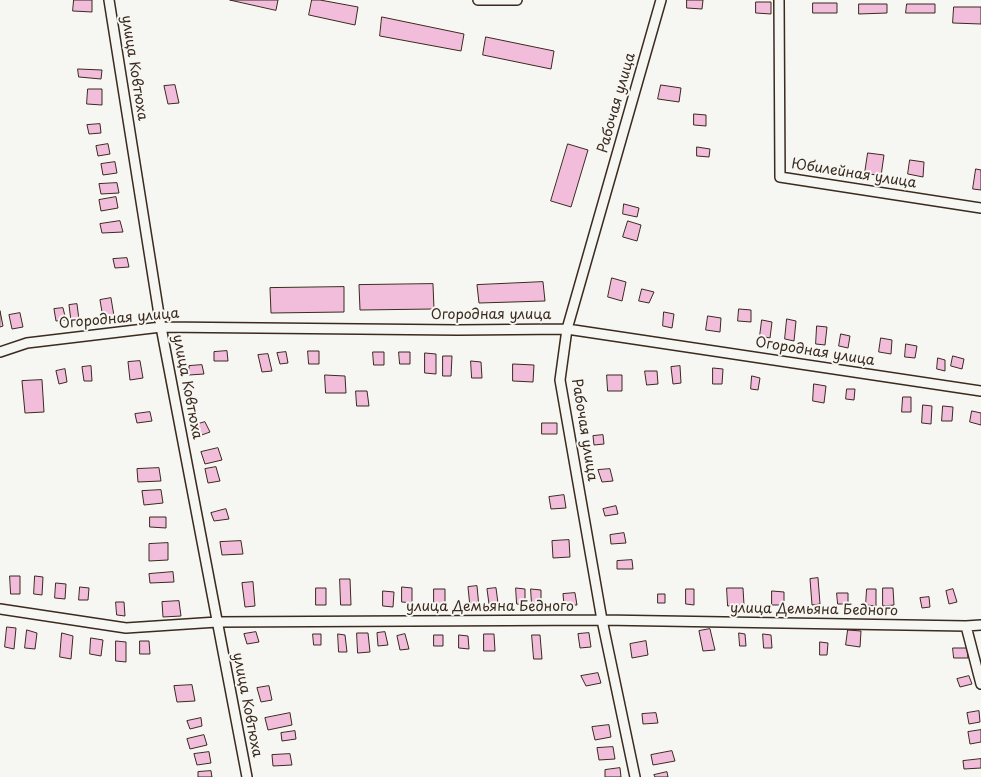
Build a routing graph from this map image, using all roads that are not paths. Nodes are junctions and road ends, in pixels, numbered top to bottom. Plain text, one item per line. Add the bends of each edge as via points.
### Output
1 (109, 0) edge
2 (478, 0) edge
3 (517, 0) edge
4 (661, 0) edge
5 (780, 0) edge
6 (981, 208) edge
7 (161, 327) junction
8 (567, 329) junction
9 (0, 352) edge
10 (981, 391) edge
11 (0, 610) edge
12 (602, 620) junction
13 (217, 622) junction
14 (981, 625) edge
15 (966, 626) junction
16 (981, 684) edge
17 (247, 777) edge
18 (635, 777) edge

1 - 7 street, улица Ковтюха
2 - 3 street
4 - 8 street, Рабочая улица
5 - 6 street, Юбилейная улица via 780,177
7 - 8 street, Огородная улица
7 - 9 street, Огородная улица via 26,343
7 - 13 street, улица Ковтюха
8 - 10 street, Огородная улица
8 - 12 street, Рабочая улица via 560,380
11 - 13 street, улица Демьяна Бедного via 126,628
12 - 13 street, улица Демьяна Бедного
12 - 15 street, улица Демьяна Бедного
12 - 18 street, Рабочая улица
13 - 17 street, улица Ковтюха
14 - 15 street, улица Демьяна Бедного
15 - 16 street

